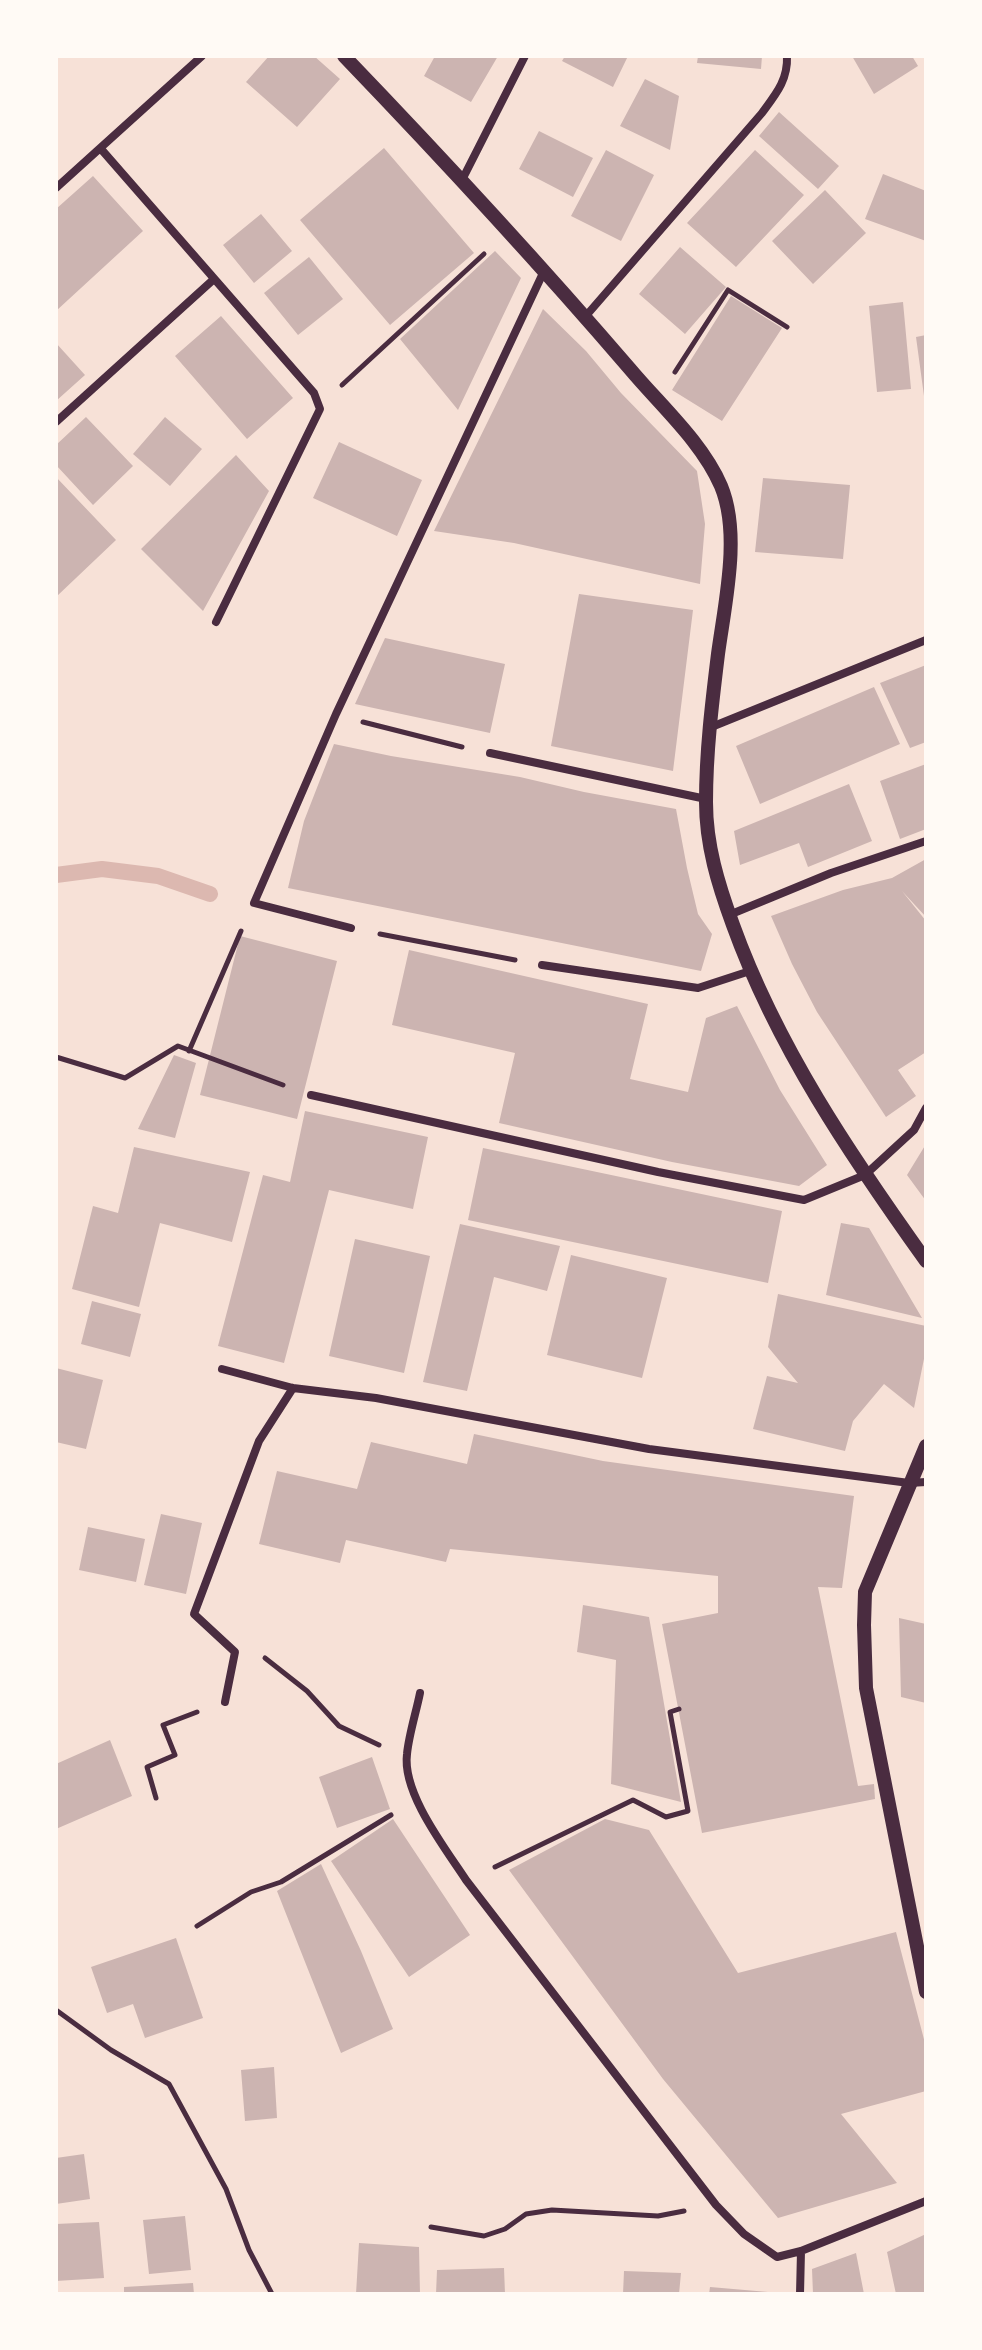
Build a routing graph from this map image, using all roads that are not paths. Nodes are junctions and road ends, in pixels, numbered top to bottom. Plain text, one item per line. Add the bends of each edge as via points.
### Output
1 (202, 56) edge
2 (344, 56) edge
3 (525, 56) edge
4 (787, 56) edge
5 (101, 149) junction
6 (462, 180) junction
7 (56, 188) edge
8 (544, 271) junction
9 (214, 279) junction
10 (585, 317) junction
11 (56, 422) edge
12 (216, 622) dead end
13 (926, 640) edge
14 (709, 728) junction
15 (490, 753) road end
16 (706, 799) junction
17 (926, 841) edge
18 (729, 915) junction
19 (351, 928) road end
20 (542, 965) road end
21 (750, 971) junction
22 (311, 1095) road end
23 (926, 1108) edge
24 (865, 1175) junction
25 (926, 1261) edge
26 (222, 1369) dead end
27 (293, 1388) junction
28 (926, 1446) edge
29 (926, 1482) edge
30 (909, 1483) junction
31 (420, 1693) dead end
32 (225, 1702) road end
33 (926, 1992) edge
34 (926, 2201) edge
35 (801, 2251) junction
36 (800, 2294) edge

1 - 5 street
2 - 6 street
3 - 6 street
4 - 10 street via 788,71 780,90
5 - 7 street
5 - 9 street
6 - 8 street
8 - 10 street
8 - 19 street via 336,714 254,903
9 - 11 street
9 - 12 street via 314,393 320,409
10 - 14 street via 703,454 732,521
13 - 14 street
14 - 16 street
15 - 16 street
16 - 18 street via 713,867
17 - 18 street
18 - 21 street
20 - 21 street via 698,988
21 - 24 street via 804,1076
22 - 24 street via 804,1200
23 - 24 street via 914,1130
24 - 25 street
26 - 27 street
27 - 30 street via 376,1398 649,1449
27 - 32 street via 259,1441 194,1614 235,1652
28 - 30 street
29 - 30 street
30 - 33 street via 865,1592 865,1672
31 - 35 street via 406,1757 416,1800 466,1880 716,2205 777,2257
34 - 35 street
35 - 36 street

